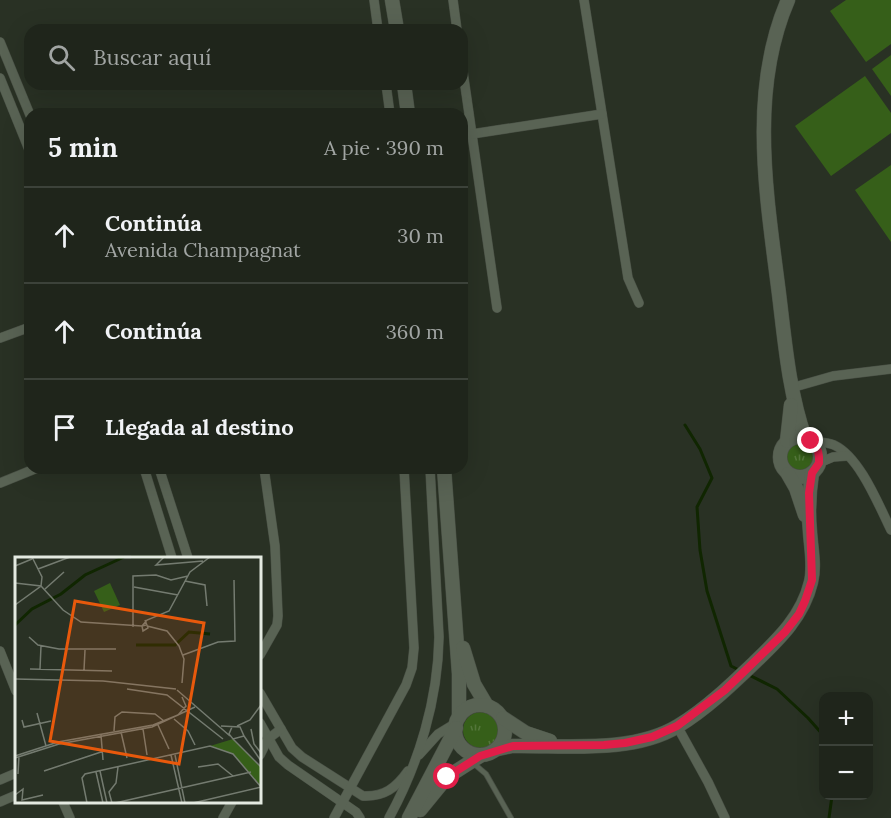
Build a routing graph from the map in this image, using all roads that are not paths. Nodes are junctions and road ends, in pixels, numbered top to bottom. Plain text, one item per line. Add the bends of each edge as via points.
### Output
1 (374, 0) edge
2 (392, 0) edge
3 (453, 0) edge
4 (584, 0) edge
5 (788, 0) edge
6 (377, 24) edge
7 (396, 24) edge
8 (456, 24) edge
9 (0, 42) edge
10 (0, 78) edge
11 (387, 90) edge
12 (405, 90) edge
13 (465, 90) edge
14 (27, 108) edge
15 (389, 108) edge
16 (407, 108) edge
17 (468, 108) edge
18 (468, 109) edge
19 (602, 114) junction
20 (472, 134) junction
21 (24, 137) edge
22 (639, 303) dead end
23 (497, 308) dead end
24 (24, 329) edge
25 (0, 338) edge
26 (891, 369) edge
27 (791, 388) junction
28 (808, 440) junction
29 (788, 441) junction
30 (847, 456) junction
31 (815, 468) junction
32 (24, 473) edge
33 (146, 474) edge
34 (161, 474) edge
35 (265, 474) edge
36 (404, 474) edge
37 (430, 474) edge
38 (444, 474) edge
39 (788, 474) junction
40 (0, 483) edge
41 (891, 530) edge
42 (810, 531) junction
43 (172, 557) edge
44 (185, 557) edge
45 (455, 620) junction
46 (0, 651) edge
47 (261, 653) edge
48 (15, 688) edge
49 (261, 695) edge
50 (487, 706) junction
51 (502, 718) junction
52 (457, 723) junction
53 (261, 725) edge
54 (677, 726) junction
55 (281, 729) junction
56 (268, 739) junction
57 (566, 745) junction
58 (498, 749) junction
59 (261, 753) edge
60 (417, 757) junction
61 (475, 758) junction
62 (15, 774) edge
63 (0, 780) edge
64 (350, 788) junction
65 (15, 795) edge
66 (0, 802) edge
67 (342, 802) junction
68 (64, 803) edge
69 (231, 803) edge
70 (70, 818) edge
71 (223, 818) edge
72 (334, 818) edge
73 (360, 818) edge
74 (389, 818) edge
75 (411, 818) edge
76 (511, 818) edge
77 (724, 818) edge

1 - 6 street
2 - 7 street
3 - 8 street
4 - 19 street
5 - 27 street via 770,62 764,132 768,199
9 - 14 street
10 - 21 street
11 - 15 street
12 - 16 street
13 - 17 street
18 - 20 street
19 - 20 street
19 - 22 street via 628,278
20 - 23 street
24 - 25 street
26 - 27 street via 848,373
27 - 28 street
27 - 29 street
28 - 29 street via 799,437
28 - 30 street via 833,444
28 - 31 street via 818,451
29 - 39 street via 780,458
30 - 31 street via 833,457
30 - 41 street via 863,477
31 - 39 street via 800,477
31 - 42 street via 809,493
32 - 40 street
33 - 43 street
34 - 44 street
35 - 47 street via 275,546 278,616
36 - 64 street via 412,668
37 - 60 street via 439,661
38 - 45 street
39 - 42 street
42 - 54 street via 812,580 799,614 774,644 725,690
45 - 50 street via 469,672
45 - 52 street
46 - 48 street
49 - 55 street
50 - 51 street
50 - 52 street via 468,708
51 - 57 street via 526,733
51 - 58 street via 506,730
52 - 60 street via 438,734
52 - 61 street via 456,736 462,748
52 - 75 street
53 - 56 street
54 - 57 street via 625,743
54 - 77 street
55 - 56 street
55 - 64 street via 302,757
56 - 59 street
56 - 67 street via 288,765
57 - 58 street
58 - 61 street
60 - 64 street via 387,793 363,796
60 - 74 street
61 - 75 street via 447,777
61 - 76 lane
62 - 63 street
64 - 67 street
65 - 66 street
67 - 72 street
67 - 73 street
68 - 70 street
69 - 71 street

